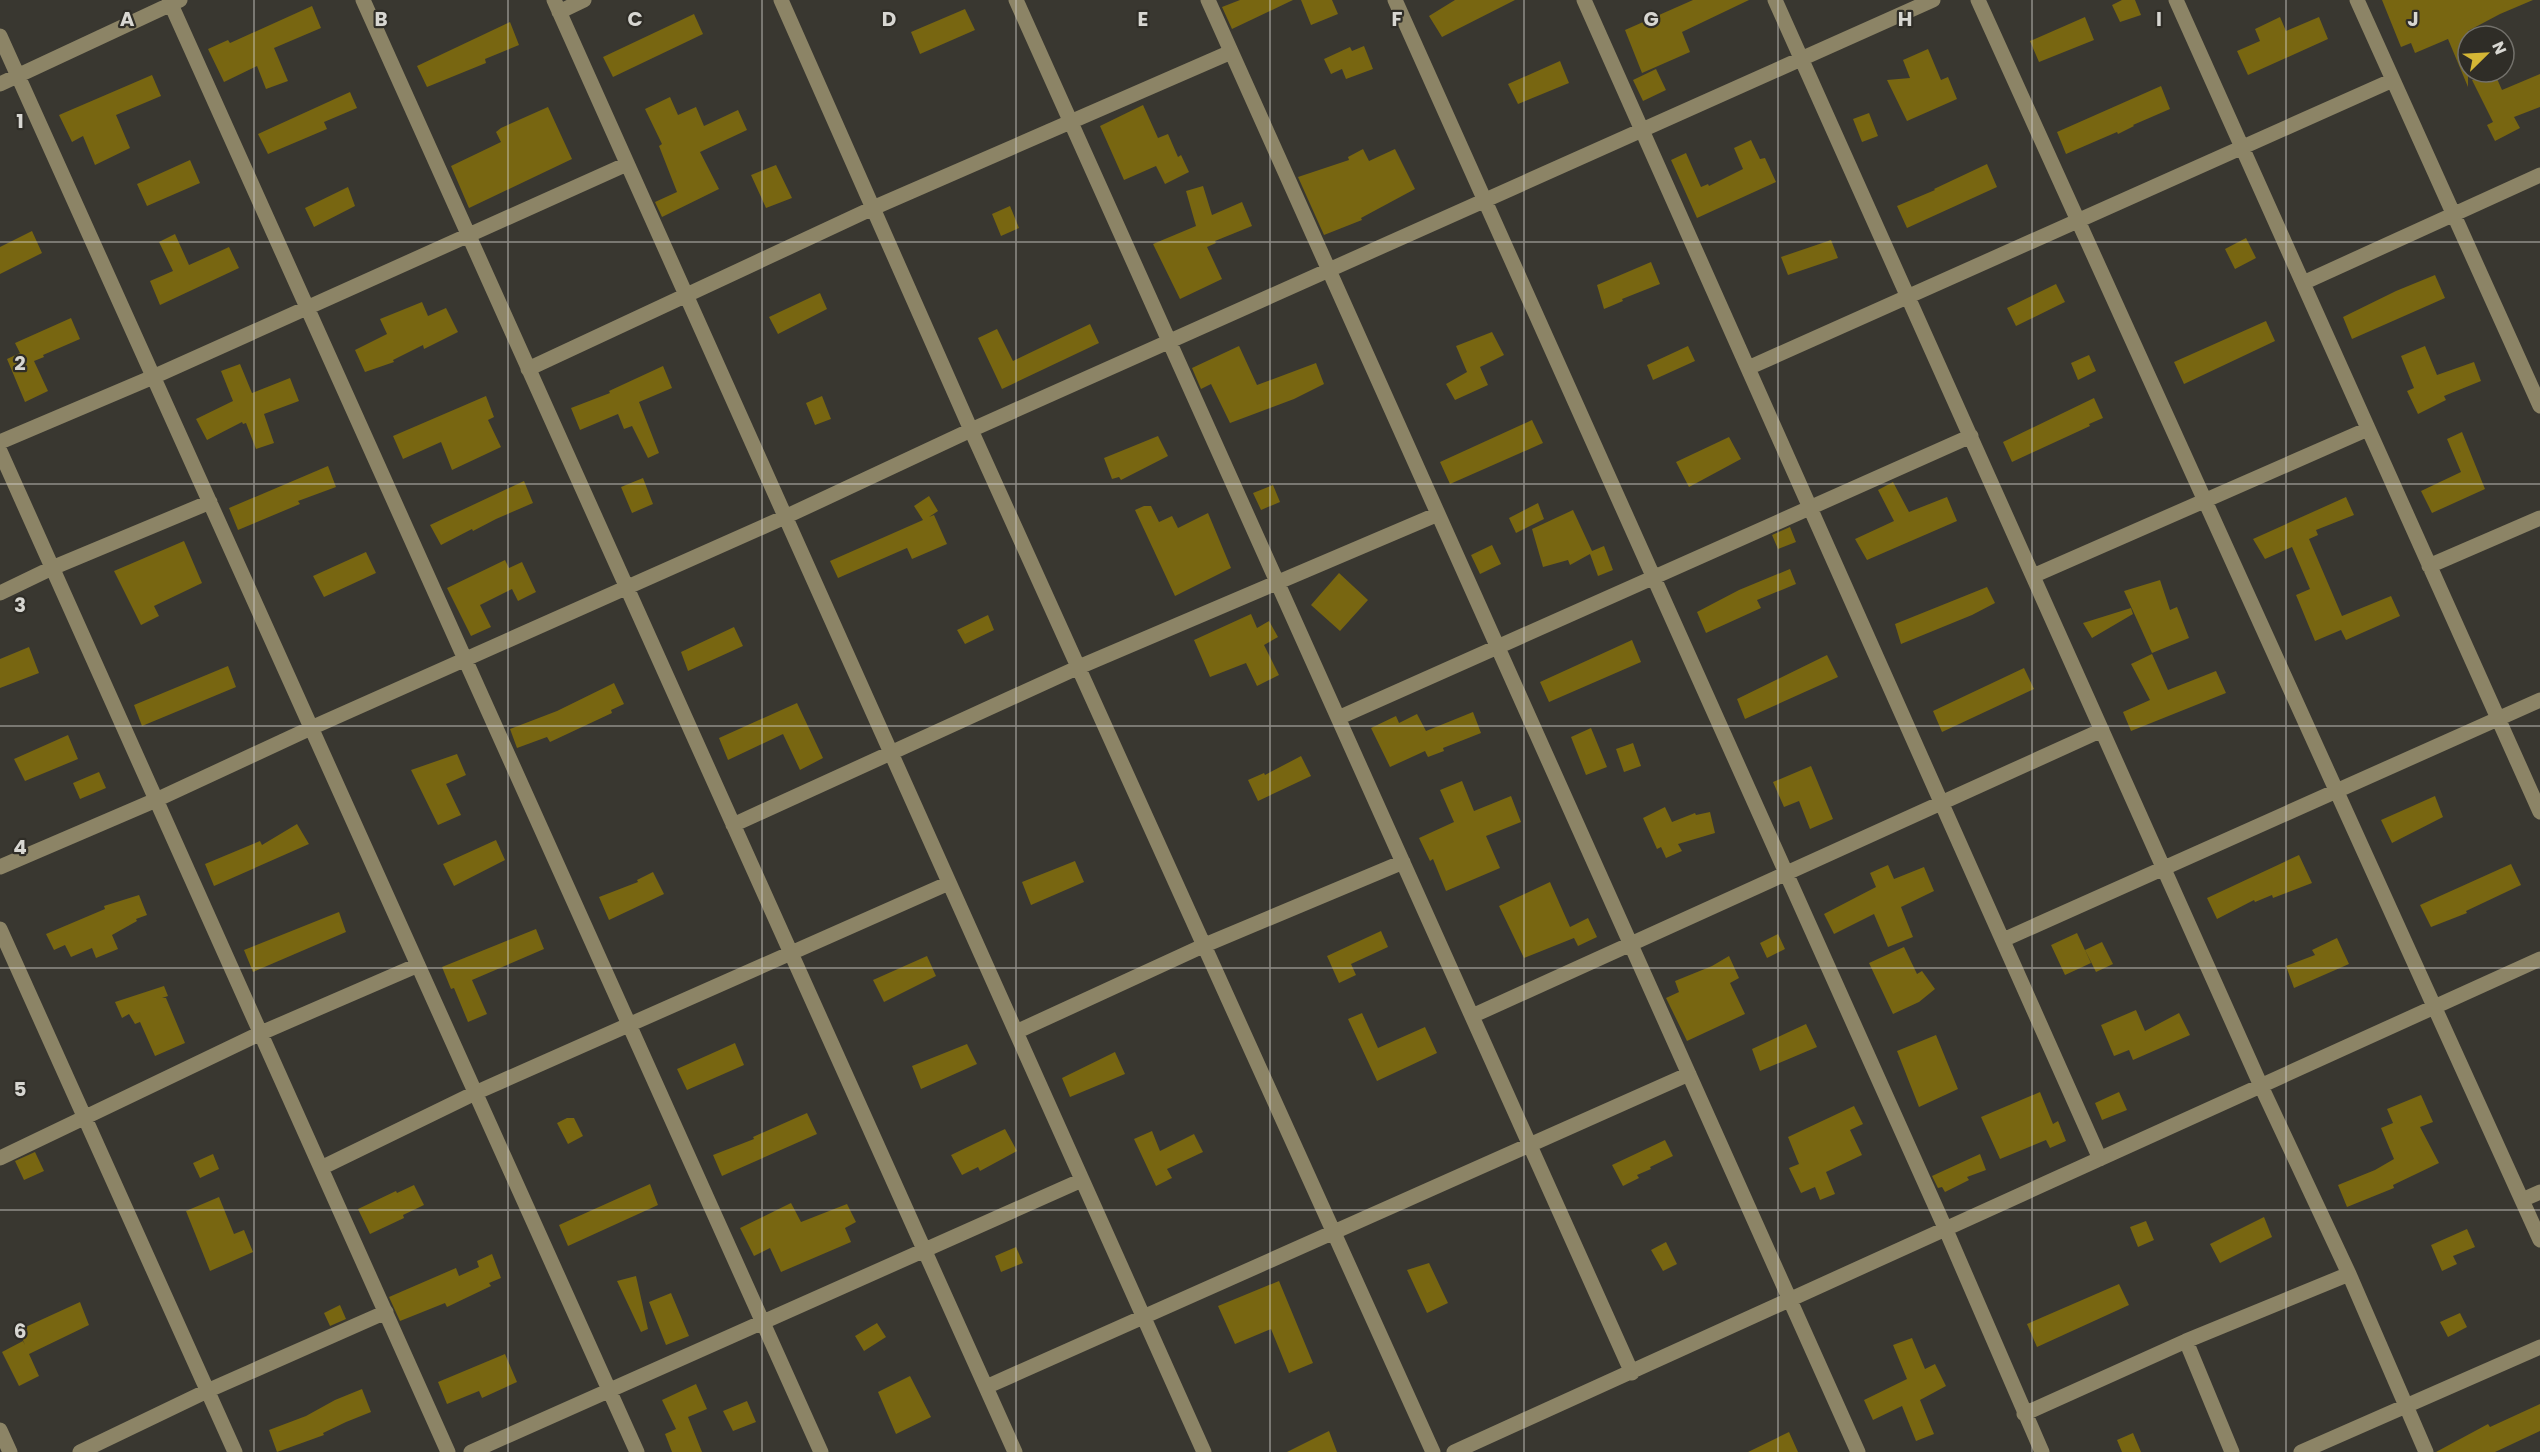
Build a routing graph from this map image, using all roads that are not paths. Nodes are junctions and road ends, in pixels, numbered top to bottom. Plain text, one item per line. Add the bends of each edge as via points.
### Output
1 (363, 0) edge
2 (584, 0) edge
3 (781, 0) edge
4 (1016, 0) edge
5 (1208, 0) edge
6 (1395, 0) edge
7 (1584, 0) edge
8 (1775, 0) edge
9 (1933, 0) edge
10 (1977, 0) edge
11 (2176, 0) edge
12 (2357, 0) edge
13 (173, 1) edge
14 (556, 6) edge
15 (0, 36) edge
16 (1231, 52) junction
17 (1802, 59) junction
18 (18, 76) junction
19 (2393, 80) junction
20 (0, 84) edge
21 (1071, 122) junction
22 (1642, 130) junction
23 (2242, 147) junction
24 (627, 164) junction
25 (2540, 175) edge
26 (1485, 200) junction
27 (873, 208) junction
28 (2453, 214) junction
29 (2078, 221) junction
30 (468, 236) junction
31 (1329, 270) junction
32 (2303, 283) junction
33 (686, 295) junction
34 (1908, 297) junction
35 (307, 308) junction
36 (1170, 342) junction
37 (528, 369) junction
38 (1748, 369) junction
39 (153, 376) junction
40 (2540, 406) edge
41 (2368, 429) junction
42 (971, 430) junction
43 (1971, 436) junction
44 (0, 442) edge
45 (0, 451) edge
46 (2205, 501) junction
47 (210, 502) junction
48 (1810, 507) junction
49 (1438, 514) junction
50 (785, 517) junction
51 (2540, 518) edge
52 (2430, 566) junction
53 (52, 568) junction
54 (1654, 576) junction
55 (2033, 576) junction
56 (1277, 582) junction
57 (626, 587) junction
58 (0, 593) edge
59 (1497, 646) junction
60 (465, 659) junction
61 (1079, 667) junction
62 (2540, 700) edge
63 (1338, 718) junction
64 (2498, 719) junction
65 (311, 728) junction
66 (2102, 730) junction
67 (891, 752) junction
68 (2337, 791) junction
69 (156, 800) junction
70 (1941, 803) junction
71 (2540, 812) edge
72 (733, 825) junction
73 (1403, 862) junction
74 (0, 867) edge
75 (2164, 868) junction
76 (1786, 873) junction
77 (949, 883) junction
78 (0, 928) edge
79 (2003, 940) junction
80 (1631, 944) junction
81 (1205, 945) junction
82 (791, 953) junction
83 (2540, 959) edge
84 (418, 965) junction
85 (2435, 1007) junction
86 (1472, 1016) junction
87 (629, 1025) junction
88 (1016, 1032) junction
89 (261, 1033) junction
90 (1689, 1074) junction
91 (2261, 1086) junction
92 (475, 1092) junction
93 (85, 1118) junction
94 (1530, 1145) junction
95 (0, 1158) edge
96 (2100, 1159) junction
97 (321, 1168) junction
98 (1082, 1180) junction
99 (2540, 1192) edge
100 (2522, 1200) junction
101 (1946, 1230) junction
102 (1335, 1232) junction
103 (2540, 1240) edge
104 (924, 1250) junction
105 (2349, 1274) junction
106 (1790, 1301) junction
107 (386, 1312) junction
108 (1143, 1317) junction
109 (763, 1322) junction
110 (2186, 1341) junction
111 (2540, 1347) edge
112 (1632, 1373) junction
113 (986, 1388) junction
114 (609, 1390) junction
115 (207, 1391) junction
116 (2405, 1406) junction
117 (2024, 1414) junction
118 (0, 1430) edge
119 (10, 1452) edge
120 (80, 1452) edge
121 (234, 1452) edge
122 (448, 1452) edge
123 (471, 1452) edge
124 (637, 1452) edge
125 (821, 1452) edge
126 (1015, 1452) edge
127 (1204, 1452) edge
128 (1433, 1452) edge
129 (1454, 1452) edge
130 (1858, 1452) edge
131 (2042, 1452) edge
132 (2232, 1452) edge
133 (2301, 1452) edge
134 (2426, 1452) edge

1 - 30 street
2 - 14 street
3 - 27 street
4 - 21 street
5 - 16 street
6 - 26 street
7 - 22 street
8 - 17 street
9 - 17 street
10 - 29 street
11 - 23 street
12 - 19 street
13 - 18 street
13 - 35 street
14 - 24 street
15 - 18 street
16 - 21 street
16 - 31 street
17 - 22 street
17 - 34 street
18 - 20 street
18 - 39 street
19 - 23 street
19 - 28 street
21 - 27 street
21 - 36 street
22 - 26 street
22 - 38 street
23 - 29 street
23 - 32 street
24 - 30 street
24 - 33 street
25 - 28 street
26 - 31 street
26 - 54 street
27 - 33 street
27 - 42 street
28 - 32 street
28 - 40 street
29 - 34 street
29 - 46 street
30 - 35 street
30 - 37 street
31 - 36 street
31 - 49 street
32 - 41 street
33 - 37 street
33 - 50 street
34 - 38 street
34 - 43 street
35 - 39 street
35 - 60 street
36 - 42 street
36 - 56 street
37 - 57 street
38 - 48 street
39 - 44 street
39 - 47 street
41 - 46 street
41 - 52 street
42 - 50 street
42 - 61 street
43 - 48 street
43 - 55 street
45 - 53 street
46 - 55 street
46 - 68 street
47 - 53 street
47 - 65 street
48 - 54 street
48 - 70 street
49 - 56 street
49 - 59 street
50 - 57 street
50 - 67 street
51 - 52 street
52 - 64 street
53 - 58 street
53 - 69 street
54 - 59 street
54 - 76 street
55 - 66 street
56 - 61 street
56 - 63 street
57 - 60 street
57 - 72 street
59 - 63 street
59 - 80 street
60 - 65 street
60 - 87 street
61 - 67 street
61 - 81 street
62 - 64 street
63 - 73 street
64 - 68 street
64 - 71 street
65 - 69 street
65 - 84 street
66 - 70 street
66 - 75 street
67 - 72 street
67 - 77 street
68 - 75 street
68 - 85 street
69 - 74 street
69 - 89 street
70 - 76 street
70 - 79 street
72 - 82 street
73 - 81 street
73 - 86 street
75 - 79 street
75 - 91 street
76 - 80 street
76 - 101 street
77 - 82 street
77 - 88 street
78 - 93 street
79 - 96 street
80 - 86 street
80 - 90 street
81 - 88 street
81 - 102 street
82 - 87 street
82 - 104 street
83 - 85 street
84 - 89 street
84 - 92 street
85 - 91 street
85 - 100 street
86 - 94 street
87 - 92 street
87 - 109 street
88 - 98 street
89 - 93 street
89 - 97 street
90 - 94 street
90 - 106 street
91 - 96 street
91 - 105 street
92 - 97 street
92 - 114 street
93 - 95 street
93 - 115 street
94 - 102 street
94 - 112 street
96 - 101 street
97 - 107 street
98 - 104 street
98 - 108 street
99 - 100 street
100 - 103 street
101 - 106 street
101 - 117 street
102 - 108 street
102 - 128 street
104 - 109 street
104 - 113 street
105 - 110 street
105 - 116 street
106 - 112 street
106 - 130 street
107 - 115 street
107 - 122 street
108 - 113 street
108 - 127 street
109 - 114 street
109 - 125 street
110 - 117 street
110 - 132 street
111 - 116 street
112 - 129 street
113 - 126 street
114 - 123 street
114 - 124 street
115 - 120 street
115 - 121 street
116 - 133 street
116 - 134 street
117 - 131 street
118 - 119 street

